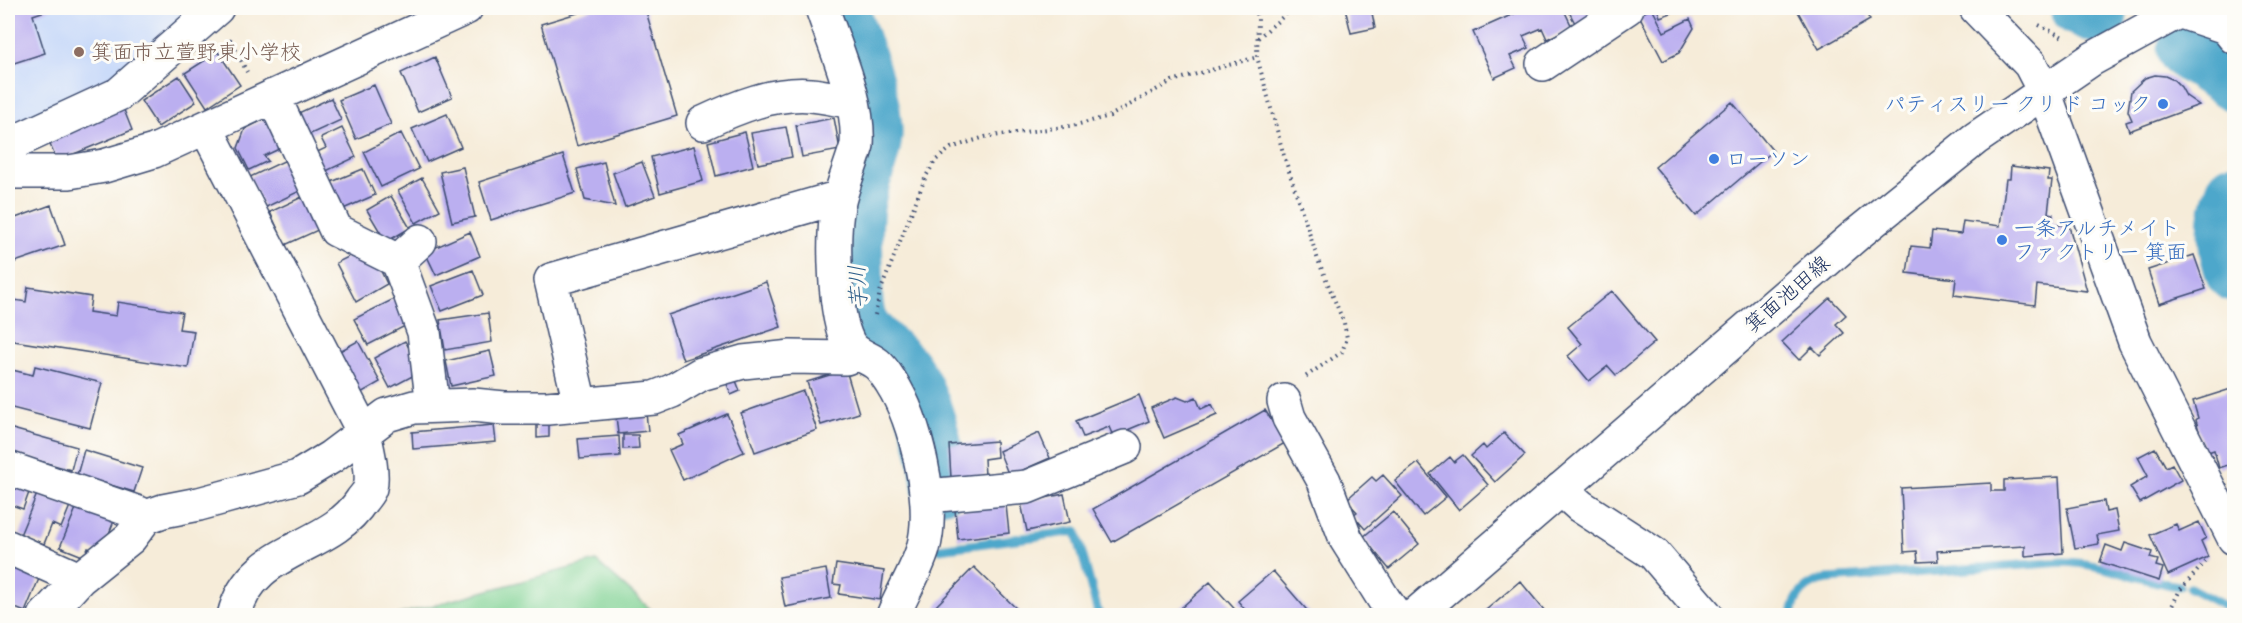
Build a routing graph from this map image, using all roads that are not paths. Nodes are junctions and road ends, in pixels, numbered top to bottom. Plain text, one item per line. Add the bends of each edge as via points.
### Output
1 (466, 8) edge
2 (822, 8) edge
3 (1627, 8) edge
4 (1976, 8) edge
5 (2179, 9) edge
6 (222, 26) edge
7 (2235, 37) edge
8 (1543, 64) dead end
9 (2044, 91) junction
10 (268, 98) junction
11 (853, 102) junction
12 (703, 123) dead end
13 (206, 129) junction
14 (8, 150) edge
15 (8, 172) edge
16 (840, 197) junction
17 (857, 353) junction
18 (1284, 401) road end
19 (580, 404) junction
20 (433, 406) junction
21 (364, 433) junction
22 (1125, 447) dead end
23 (8, 468) edge
24 (1561, 489) junction
25 (938, 495) junction
26 (146, 517) junction
27 (2233, 536) edge
28 (8, 547) edge
29 (79, 579) junction
30 (45, 615) edge
31 (234, 615) edge
32 (893, 615) edge
33 (1396, 615) edge
34 (1414, 615) edge
35 (1707, 615) edge

1 - 10 street
2 - 11 street
3 - 8 street
4 - 9 street via 2030,64
5 - 7 street via 2226,27
5 - 9 street, 箕面池田線
6 - 14 street via 119,94 17,141
9 - 24 street, 箕面池田線 via 1975,139 1856,235
9 - 27 street via 2135,342
10 - 13 street
10 - 20 street via 336,230 409,251
11 - 12 street via 810,95 774,98 738,107
11 - 16 street via 857,145
13 - 15 street via 104,166
13 - 21 street
16 - 17 street via 837,296 848,343
16 - 19 street via 551,280
17 - 19 street via 846,358 791,357 743,362 701,374 654,398
17 - 25 street via 876,363 892,384 906,409 921,466
18 - 33 street via 1324,481 1346,540
19 - 20 street via 515,408
20 - 21 street via 387,415
21 - 26 street via 332,458 298,477
21 - 31 street via 370,488 356,509 346,520 281,556 250,580 238,599
22 - 25 street via 1027,487
23 - 26 street
24 - 34 street, 箕面池田線
24 - 35 street via 1580,506 1654,554
25 - 32 street via 928,515 923,548
26 - 29 street via 130,538
28 - 29 street
29 - 30 street

